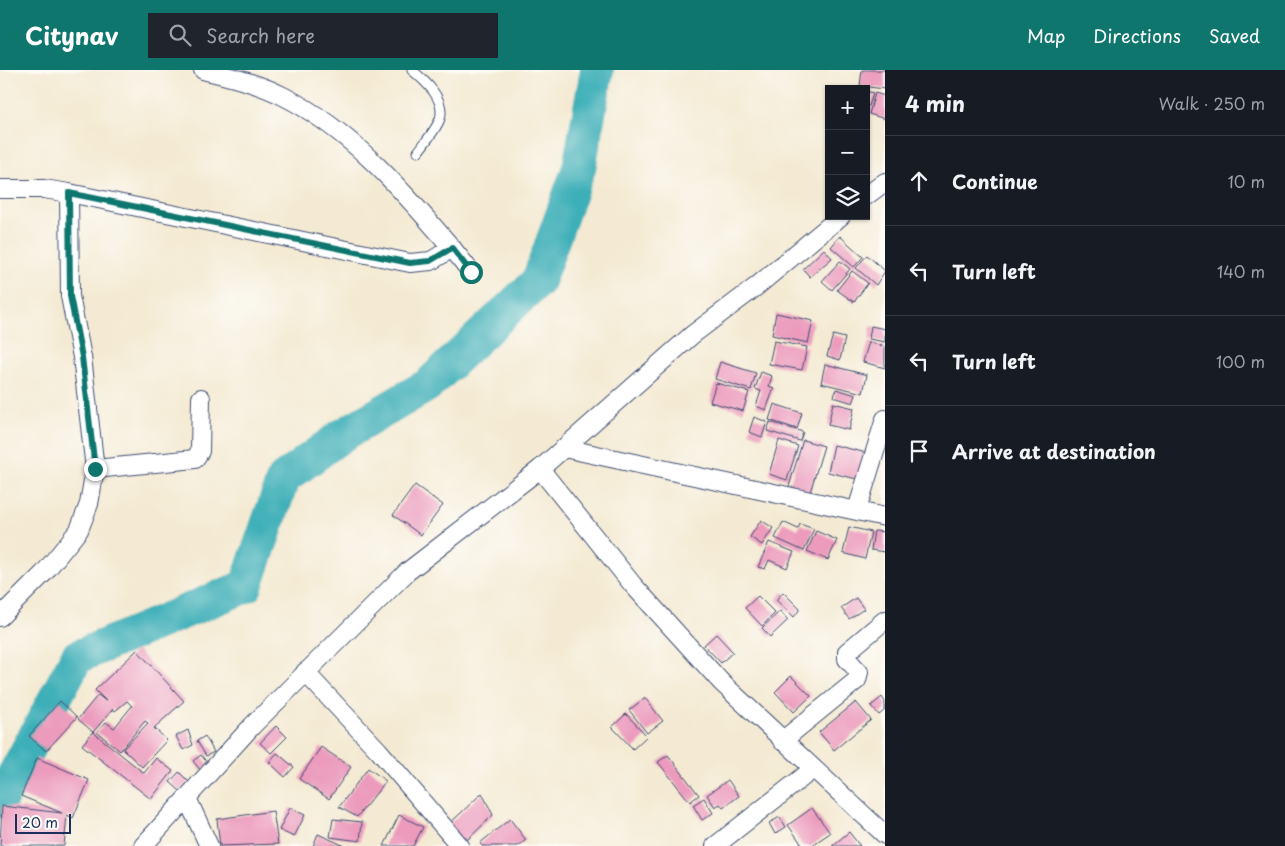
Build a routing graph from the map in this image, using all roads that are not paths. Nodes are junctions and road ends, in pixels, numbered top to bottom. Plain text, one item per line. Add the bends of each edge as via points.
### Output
1 (203, 70) edge
2 (412, 70) edge
3 (418, 152) dead end
4 (885, 182) edge
5 (0, 189) edge
6 (69, 193) junction
7 (870, 193) edge
8 (836, 220) edge
9 (452, 248) junction
10 (471, 272) dead end
11 (201, 398) dead end
12 (885, 419) edge
13 (564, 448) junction
14 (95, 469) junction
15 (540, 469) junction
16 (858, 510) junction
17 (885, 517) edge
18 (0, 617) edge
19 (885, 620) edge
20 (305, 672) junction
21 (782, 741) junction
22 (812, 770) junction
23 (187, 798) junction
24 (885, 835) edge
25 (143, 846) edge
26 (209, 846) edge
27 (460, 846) edge
28 (715, 846) edge

1 - 9 street via 281,95 351,142 386,174
2 - 3 lane via 428,84 440,104 440,119
4 - 7 street
5 - 6 street via 44,189
6 - 9 street via 410,263 430,261
6 - 14 street via 70,296 82,357
8 - 13 street via 758,286 692,335
9 - 10 street
11 - 14 street via 200,450 195,459
12 - 16 street
13 - 15 street
13 - 16 street
14 - 18 street via 89,504 79,530 44,573
15 - 20 street via 407,572
15 - 21 street via 633,585 722,683
16 - 17 street
19 - 21 street via 847,652 847,660 860,672 860,677
20 - 23 street
20 - 27 street via 379,751
21 - 22 street
22 - 24 street
22 - 28 street
23 - 25 street
23 - 26 street

